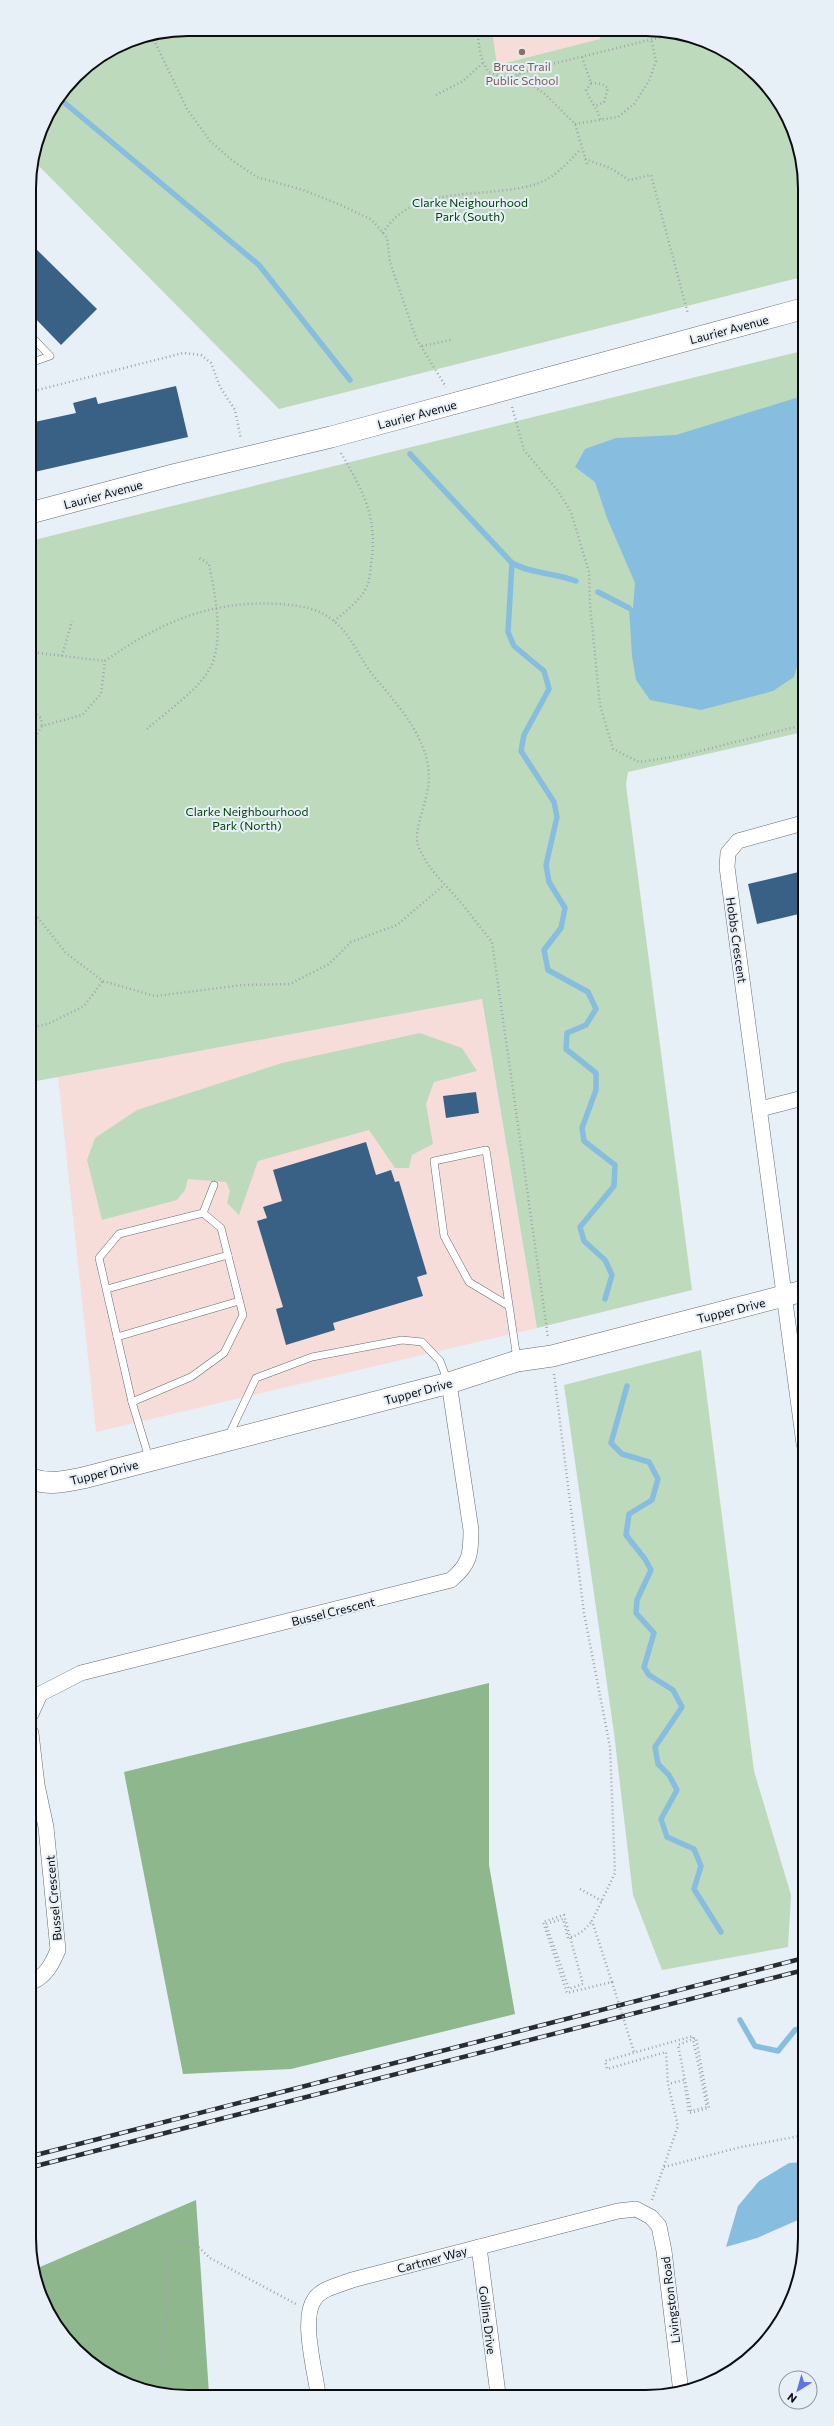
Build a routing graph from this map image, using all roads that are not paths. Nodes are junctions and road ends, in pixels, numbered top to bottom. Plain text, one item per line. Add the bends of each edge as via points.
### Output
1 (798, 310) edge
2 (36, 341) edge
3 (36, 361) edge
4 (36, 512) edge
5 (798, 824) edge
6 (798, 1099) edge
7 (760, 1109) junction
8 (214, 1185) dead end
9 (203, 1213) junction
10 (228, 1254) junction
11 (107, 1289) junction
12 (798, 1292) edge
13 (783, 1297) junction
14 (239, 1301) junction
15 (509, 1306) junction
16 (117, 1337) junction
17 (517, 1361) junction
18 (449, 1383) junction
19 (132, 1402) junction
20 (798, 1402) edge
21 (226, 1441) junction
22 (150, 1460) junction
23 (36, 1481) edge
24 (36, 1703) edge
25 (36, 1776) edge
26 (36, 1980) edge
27 (647, 2214) joint
28 (479, 2247) junction
29 (680, 2386) edge
30 (317, 2390) edge
31 (497, 2390) edge

1 - 4 street, Laurier Avenue via 331,437
2 - 3 lane via 50,356
5 - 7 street, Hobbs Crescent via 738,841 728,853 727,867
6 - 7 street
7 - 13 street, Hobbs Crescent
8 - 9 lane
9 - 10 lane via 221,1228
9 - 11 lane via 119,1234 99,1258
10 - 11 lane
10 - 14 lane
11 - 16 lane
12 - 13 street, Tupper Drive
13 - 17 street, Tupper Drive via 552,1356
13 - 20 street, Hobbs Crescent
14 - 16 lane
14 - 19 lane via 243,1315 224,1353 191,1378
15 - 15 lane via 486,1150 434,1161 444,1236 469,1282
15 - 17 lane
16 - 19 lane
17 - 18 street, Tupper Drive
18 - 21 street, Tupper Drive
18 - 21 lane via 440,1361 422,1342 402,1340 312,1358 256,1378
18 - 24 street, Bussel Crescent via 471,1530 471,1554 463,1570 451,1580 81,1673 40,1694
19 - 22 lane
21 - 22 street, Tupper Drive
22 - 23 street, Tupper Drive via 60,1483
25 - 26 street, Bussel Crescent via 46,1827 58,1950 50,1968
27 - 28 street, Cartmer Way via 636,2209 618,2211
27 - 29 street, Livingston Road via 659,2226 664,2251
28 - 30 street, Cartmer Way via 352,2280 322,2292 314,2299 309,2312 309,2324
28 - 31 street, Gollins Drive

